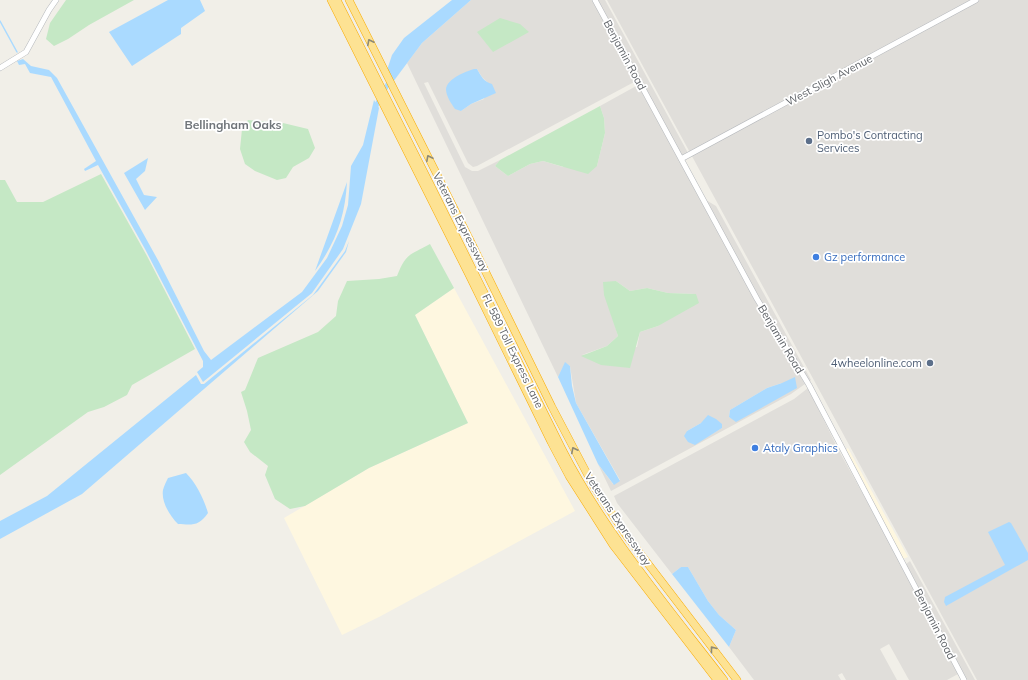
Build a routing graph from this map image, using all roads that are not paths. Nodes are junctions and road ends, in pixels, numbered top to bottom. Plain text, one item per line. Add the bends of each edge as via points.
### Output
1 (56, 0) edge
2 (330, 0) edge
3 (337, 0) edge
4 (345, 0) edge
5 (350, 0) edge
6 (595, 0) edge
7 (976, 0) edge
8 (362, 24) junction
9 (0, 68) edge
10 (372, 76) junction
11 (681, 159) junction
12 (601, 522) junction
13 (717, 680) edge
14 (724, 680) edge
15 (737, 680) edge
16 (964, 680) edge

1 - 9 street via 26,52
2 - 10 highway, Veterans Expressway
3 - 10 highway
4 - 8 highway
5 - 8 highway, Veterans Expressway
6 - 11 street, Benjamin Road
7 - 11 street, West Sligh Avenue
15 -> 8 highway, Veterans Expressway via 656,575 593,485
10 - 12 highway, Veterans Expressway via 551,442
11 - 16 street, Benjamin Road via 757,299 808,385
12 - 13 highway, Veterans Expressway via 632,570
12 - 14 highway

